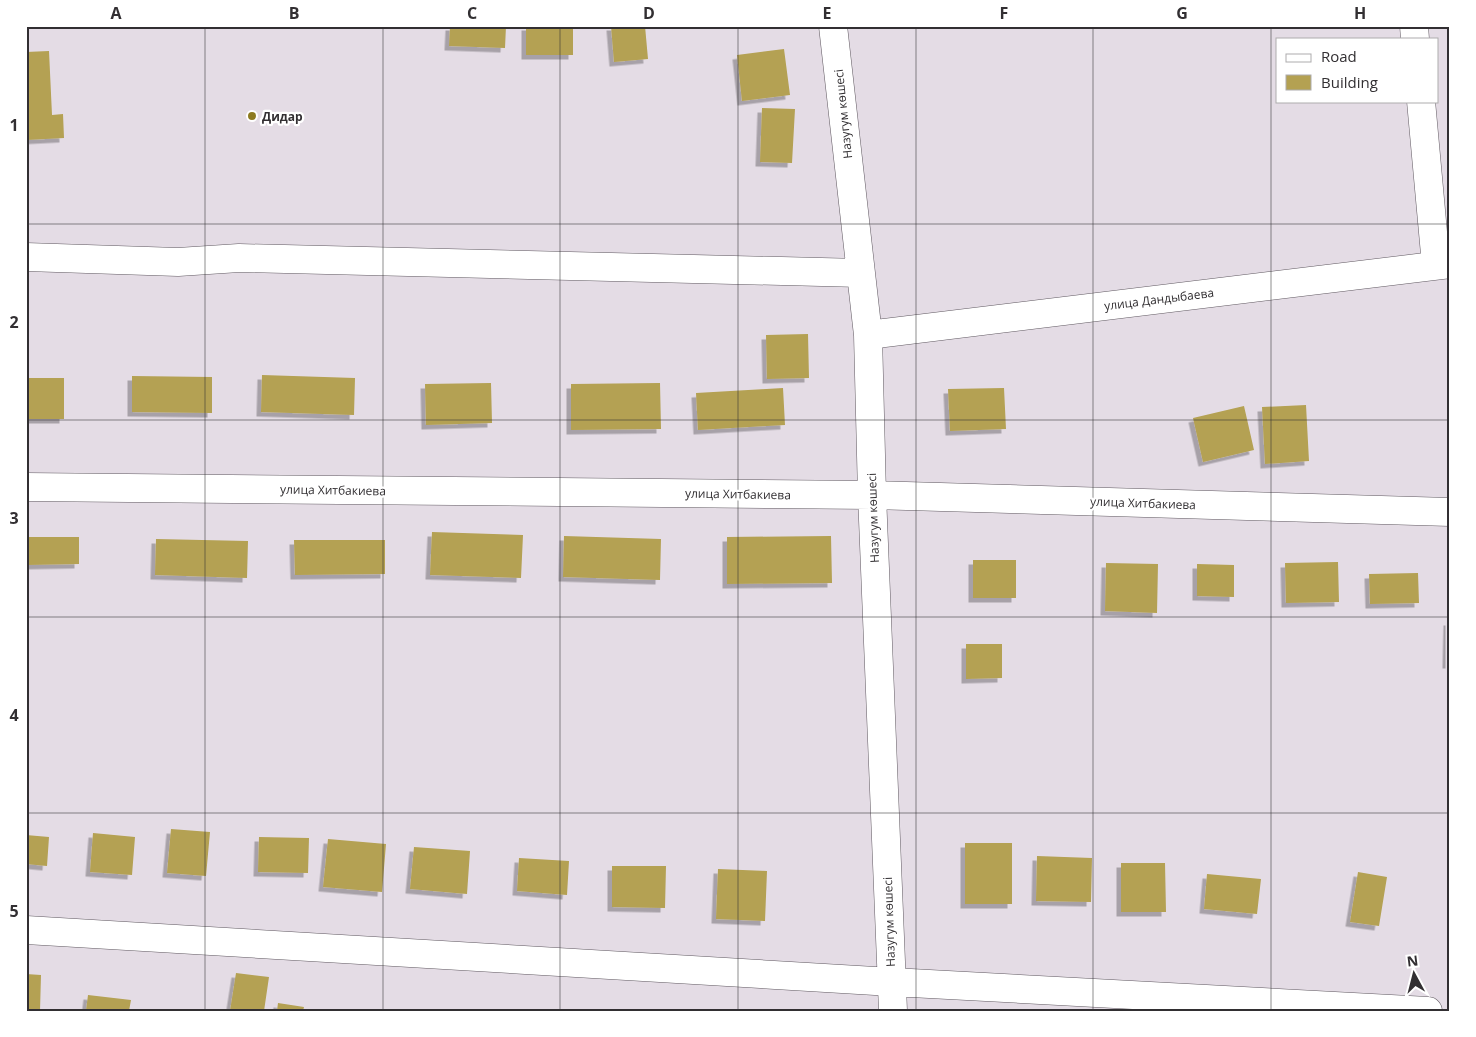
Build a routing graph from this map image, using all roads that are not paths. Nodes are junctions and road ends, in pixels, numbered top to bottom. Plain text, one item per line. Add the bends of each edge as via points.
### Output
1 (833, 26) edge
2 (1421, 102) edge
3 (26, 257) edge
4 (1443, 265) edge
5 (861, 273) junction
6 (868, 335) junction
7 (26, 487) edge
8 (872, 495) junction
9 (1450, 512) edge
10 (26, 930) edge
11 (892, 982) junction
12 (893, 1011) edge
13 (1428, 1011) edge

1 - 5 street, Назугум көшесі
2 - 4 street
3 - 5 street via 178,262 238,258
4 - 6 street, улица Дандыбаева
5 - 6 street, Назугум көшесі
6 - 8 street, Назугум көшесі
7 - 8 street, улица Хитбакиева
8 - 9 street, улица Хитбакиева
8 - 11 street, Назугум көшесі
10 - 11 street
11 - 12 street, Назугум көшесі
11 - 13 street

